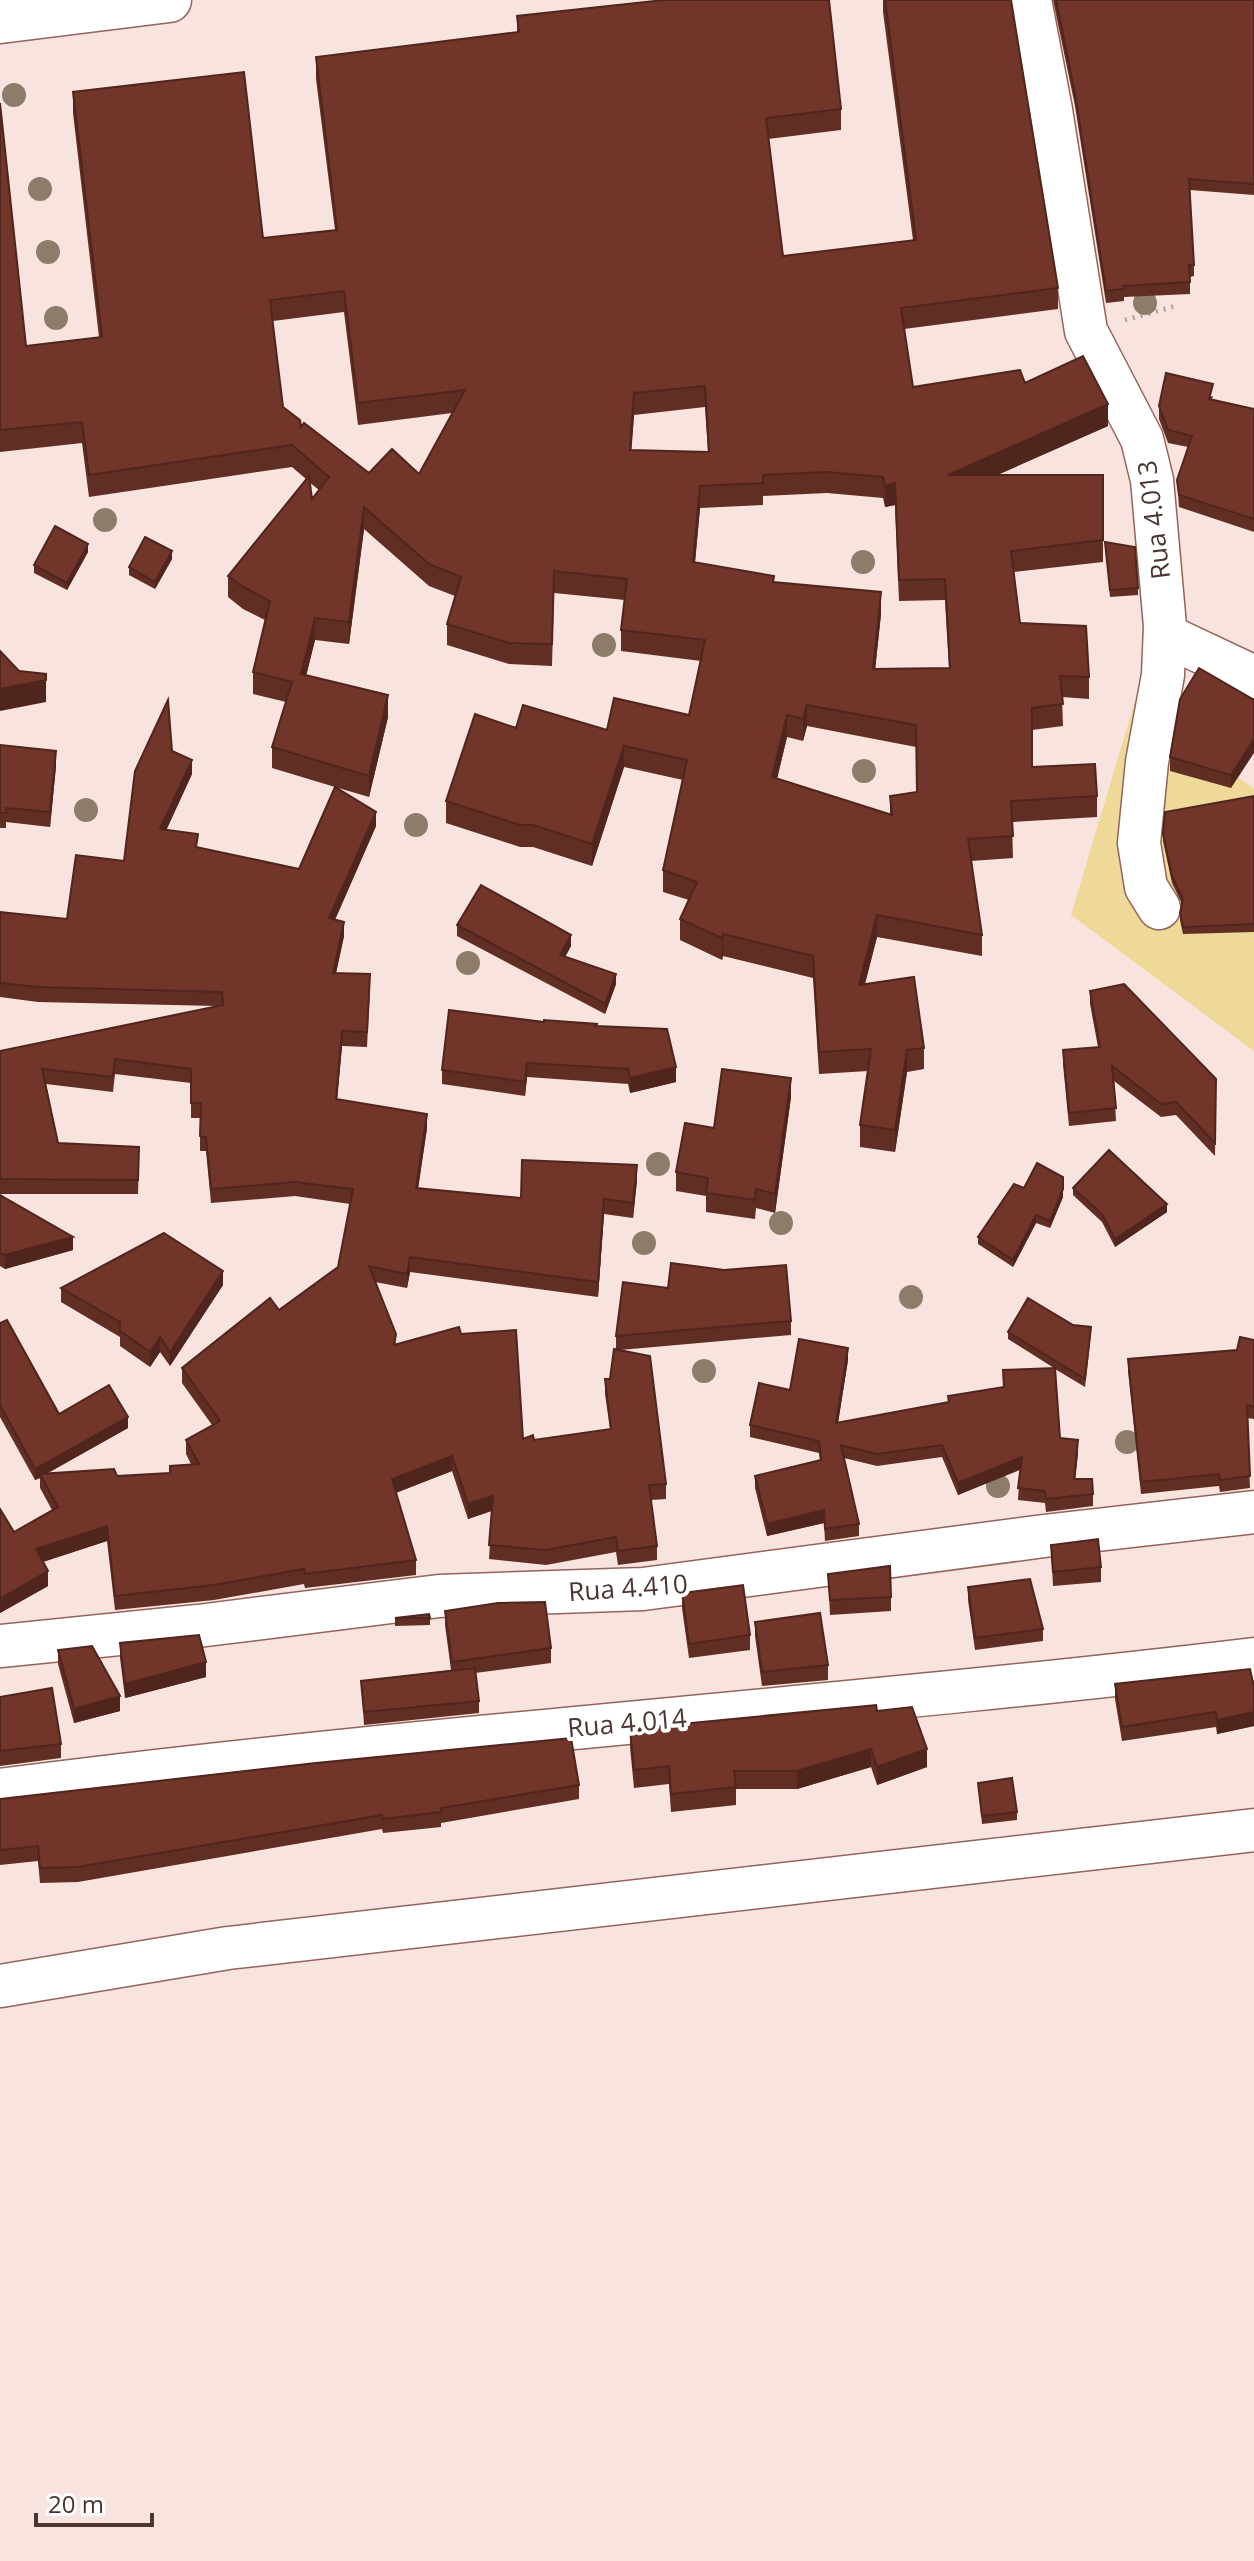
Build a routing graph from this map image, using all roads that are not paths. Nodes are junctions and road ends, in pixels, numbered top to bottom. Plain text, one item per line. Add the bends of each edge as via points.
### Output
1 (169, 0) edge
2 (1030, 0) edge
3 (0, 21) edge
4 (1165, 635) junction
5 (1254, 677) edge
6 (1159, 908) dead end
7 (1254, 1512) edge
8 (0, 1646) edge
9 (1254, 1659) edge
10 (0, 1790) edge
11 (1254, 1830) edge
12 (0, 1986) edge

1 - 3 main road
2 - 4 street, Rua 4.013 via 1086,331 1142,439 1152,480
4 - 5 street
4 - 6 street, Rua 4.013 via 1139,843 1146,887
7 - 8 street, Rua 4.410 via 643,1589 439,1596
9 - 10 street, Rua 4.014 via 233,1761
11 - 12 street via 228,1948

